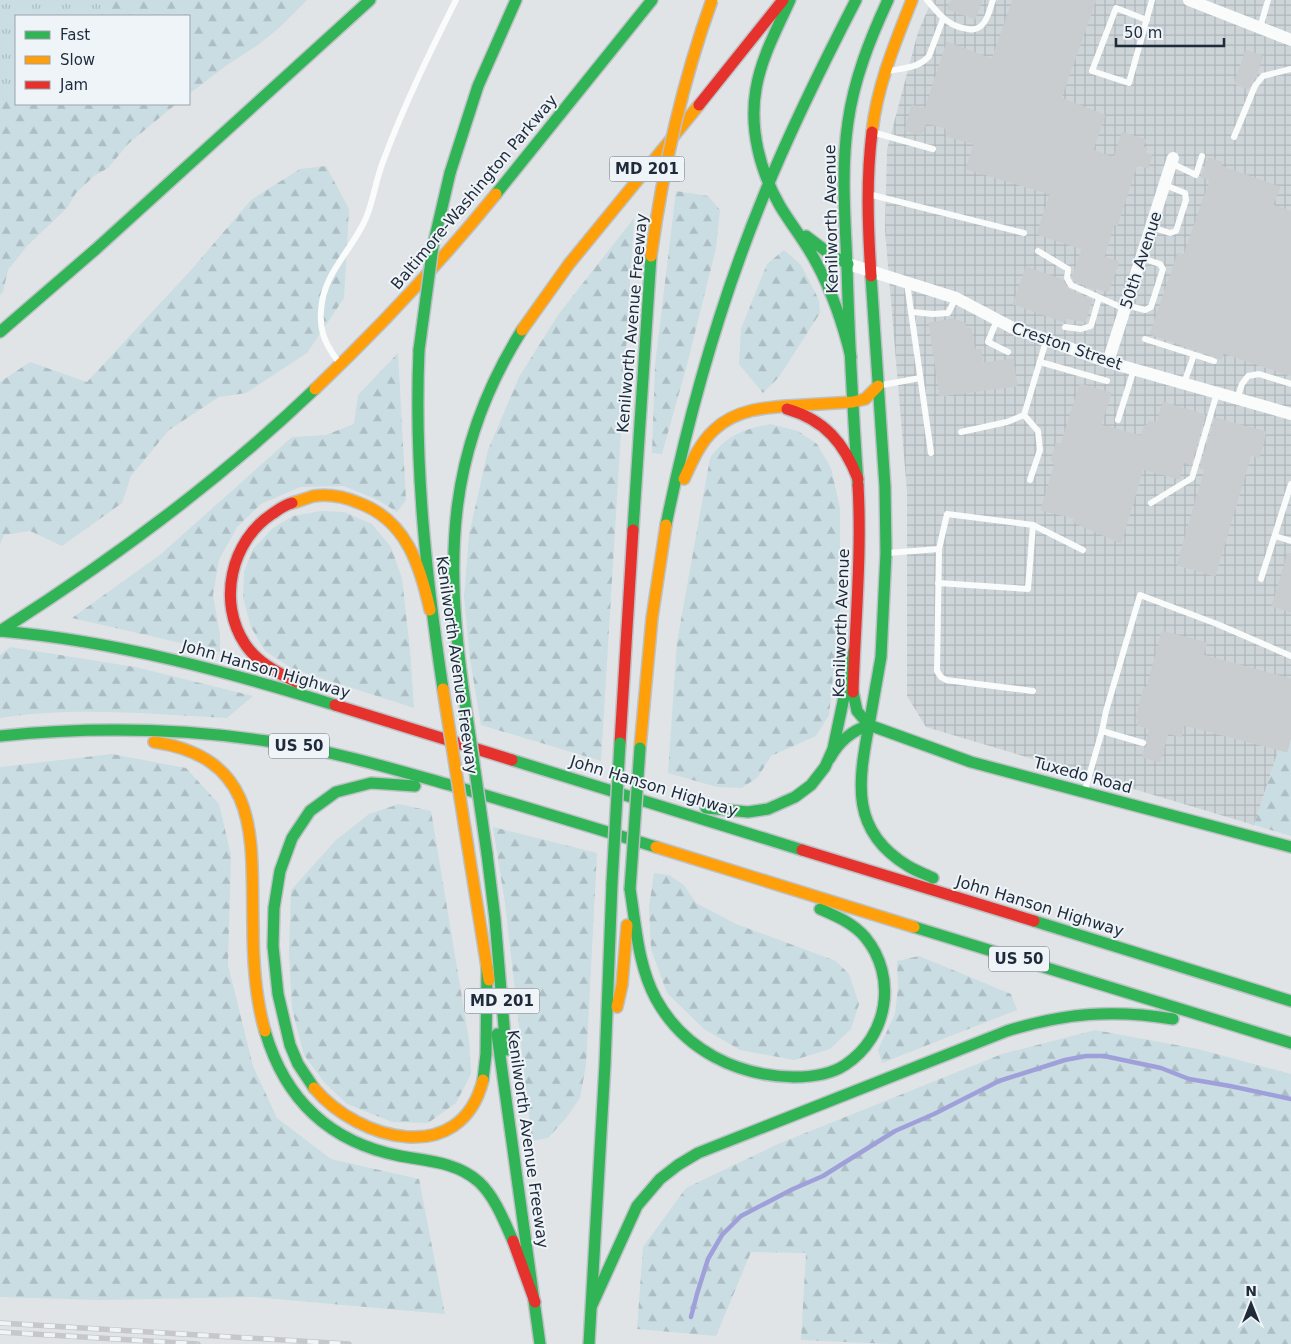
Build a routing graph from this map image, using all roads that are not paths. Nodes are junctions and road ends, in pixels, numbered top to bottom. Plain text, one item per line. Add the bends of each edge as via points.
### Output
1 (363, 0) edge
2 (370, 0) edge
3 (456, 0) edge
4 (516, 0) edge
5 (652, 0) edge
6 (712, 0) edge
7 (783, 0) edge
8 (790, 0) edge
9 (856, 0) edge
10 (888, 0) edge
11 (912, 0) edge
12 (928, 0) edge
13 (993, 0) edge
14 (1152, 0) edge
15 (1189, 0) edge
16 (1268, 0) edge
17 (943, 19) junction
18 (1147, 20) junction
19 (1260, 28) junction
20 (331, 35) junction
21 (1291, 40) edge
22 (1291, 69) edge
23 (885, 72) junction
24 (871, 132) junction
25 (1234, 137) dead end
26 (933, 149) dead end
27 (1202, 156) dead end
28 (1172, 161) joint
29 (768, 182) junction
30 (1165, 185) junction
31 (866, 194) junction
32 (1151, 227) junction
33 (796, 229) junction
34 (1024, 233) dead end
35 (1038, 251) dead end
36 (1141, 258) junction
37 (848, 264) junction
38 (870, 271) junction
39 (907, 283) junction
40 (956, 298) junction
41 (1099, 298) junction
42 (1126, 307) junction
43 (911, 312) junction
44 (997, 320) junction
45 (1065, 326) dead end
46 (0, 332) edge
47 (1146, 339) dead end
48 (1046, 341) junction
49 (1008, 352) dead end
50 (1194, 355) junction
51 (850, 357) junction
52 (1214, 361) dead end
53 (1040, 362) junction
54 (1108, 362) junction
55 (342, 366) junction
56 (1134, 369) junction
57 (920, 378) junction
58 (1107, 382) dead end
59 (1184, 383) junction
60 (1291, 384) edge
61 (878, 386) junction
62 (1218, 393) junction
63 (1237, 399) junction
64 (853, 402) junction
65 (766, 407) junction
66 (1291, 414) edge
67 (1024, 415) junction
68 (1118, 420) dead end
69 (961, 432) dead end
70 (931, 454) dead end
71 (858, 479) junction
72 (1030, 480) dead end
73 (1291, 484) edge
74 (1151, 503) dead end
75 (668, 516) junction
76 (1033, 525) junction
77 (1274, 536) junction
78 (1291, 541) edge
79 (939, 549) junction
80 (1083, 550) dead end
81 (886, 553) junction
82 (1261, 580) dead end
83 (938, 583) junction
84 (430, 610) junction
85 (0, 631) edge
86 (854, 650) junction
87 (1291, 656) edge
88 (1032, 691) dead end
89 (390, 722) junction
90 (869, 725) junction
91 (51, 731) junction
92 (1102, 731) junction
93 (0, 736) edge
94 (1143, 742) dead end
95 (830, 758) junction
96 (1085, 792) junction
97 (630, 796) junction
98 (539, 811) junction
99 (1291, 847) edge
100 (749, 876) junction
101 (630, 889) junction
102 (1023, 918) junction
103 (487, 967) junction
104 (1291, 1000) edge
105 (1290, 1043) edge
106 (605, 1064) junction
107 (513, 1149) junction
108 (535, 1302) junction
109 (592, 1305) junction
110 (540, 1344) edge
111 (590, 1344) edge

1 - 20 main road
2 - 20 main road
3 - 55 lane via 407,102 378,173 366,219 327,285 321,312 323,335
4 - 84 main road, Kenilworth Avenue Freeway, bridge via 478,86 450,173 432,246 416,401 418,478
5 - 55 main road, Baltimore-Washington Parkway via 454,246
6 - 106 main road, Kenilworth Avenue Freeway, bridge via 673,124 652,256 606,983
7 - 107 main road, MD 201, bridge via 557,281 515,340 494,378 468,452 454,529 452,590 496,919
8 - 29 main road via 762,64 754,103 760,161
9 - 29 main road via 813,82
10 - 37 main road, Kenilworth Avenue via 865,54 850,106 844,171
11 - 23 main road
12 - 17 lane
13 - 17 lane via 985,22 979,28 958,27
14 - 18 lane
15 - 19 street
16 - 19 lane
17 - 23 lane via 925,60 914,66
18 - 18 lane via 1129,83 1092,72 1116,8
19 - 21 street
20 - 46 main road
22 - 25 lane via 1263,76 1255,86
23 - 24 main road
24 - 26 lane
24 - 31 main road
27 - 28 lane via 1196,175
28 - 30 street, 50th Avenue
29 - 33 main road
29 - 75 main road via 703,368
30 - 32 street, 50th Avenue
30 - 32 lane via 1185,193 1186,200 1176,231 1170,233
31 - 34 lane
31 - 38 main road
32 - 36 street, 50th Avenue
33 - 37 main road
33 - 51 main road via 829,287
35 - 41 lane via 1068,269 1071,285
36 - 42 street, 50th Avenue
36 - 42 lane via 1163,268 1151,307 1144,310
37 - 38 street, Creston Street
37 - 51 main road, Kenilworth Avenue
38 - 39 street, Creston Street
38 - 61 main road
39 - 40 street, Creston Street
39 - 43 lane
40 - 43 lane via 948,312
40 - 44 street, Creston Street
41 - 42 lane
41 - 45 lane via 1091,326 1081,329
42 - 54 street, 50th Avenue
43 - 57 lane
44 - 48 street, Creston Street
44 - 49 lane via 988,342
47 - 50 lane
48 - 53 lane
48 - 54 street, Creston Street
50 - 52 lane
50 - 59 lane
51 - 64 main road, Kenilworth Avenue
53 - 58 lane
53 - 67 lane
54 - 56 street, Creston Street
55 - 85 main road, Baltimore-Washington Parkway via 234,464 192,497 87,575
56 - 59 street, Creston Street
56 - 68 lane
57 - 61 lane
57 - 70 lane
59 - 62 street, Creston Street
60 - 63 lane via 1259,374 1248,376
61 - 64 main road via 865,399
61 - 81 main road
62 - 63 street, Creston Street
62 - 74 lane via 1192,478
63 - 66 street, Creston Street
64 - 65 main road
64 - 71 main road, Kenilworth Avenue
65 - 71 main road via 801,413 824,427 843,448
65 - 75 main road via 735,415 709,435 692,462
67 - 69 lane
67 - 72 lane via 1038,431 1040,450
71 - 86 main road, Kenilworth Avenue via 860,575
73 - 77 lane
75 - 101 main road, bridge via 651,623
76 - 79 lane via 948,514
76 - 80 lane
76 - 83 lane via 1028,589
77 - 78 lane
77 - 82 lane
79 - 81 lane
79 - 83 lane
81 - 90 main road via 881,657
83 - 88 lane via 938,674 946,680
84 - 89 main road via 419,567 401,534 382,515 357,501 313,496 287,503 254,526 234,562 229,588 232,613 239,635 254,656 274,671
84 - 103 main road, Kenilworth Avenue Freeway, bridge
85 - 89 main road, John Hanson Highway / US 50 via 74,638 123,647 270,685
86 - 90 main road, Kenilworth Avenue via 853,696 857,711
86 - 95 main road
87 - 92 lane via 1140,595
89 - 97 main road, John Hanson Highway / US 50
90 - 95 main road via 845,737
90 - 96 main road, Tuxedo Road via 956,757
90 - 102 main road via 860,792 864,812 880,841 908,866
91 - 93 main road, US 50
91 - 98 main road, US 50 via 153,730 268,741 371,762
91 - 108 main road via 178,745 210,762 228,779 243,803 249,827 253,941 260,1005 273,1056 291,1088 314,1117 352,1142 384,1153 449,1165 471,1175 499,1211
92 - 94 lane
92 - 96 lane
95 - 97 main road via 819,776 795,798 758,812 725,811
96 - 99 main road, Tuxedo Road
97 - 102 main road, John Hanson Highway / US 50
98 - 100 main road, US 50
98 - 103 main road via 405,784 368,782 346,788 317,804 301,822 283,857 275,892 273,952 284,1025 292,1052 314,1088 354,1122 392,1136 417,1138 442,1133 473,1107 485,1069
100 - 101 main road via 847,922 864,936 878,956 886,988 881,1020 862,1051 838,1069 801,1076 756,1074 721,1061 675,1027 656,1000 646,976
100 - 105 main road, US 50
101 - 106 main road via 622,986
102 - 104 main road, John Hanson Highway / US 50
103 - 107 main road, Kenilworth Avenue Freeway
105 - 109 main road via 1163,1017 1109,1011 1062,1016 1008,1031 710,1147 678,1165 651,1188 632,1214
106 - 109 main road, Kenilworth Avenue Freeway
107 - 108 main road, Kenilworth Avenue Freeway / MD 201
108 - 110 main road, Kenilworth Avenue Freeway / MD 201
109 - 111 main road, Kenilworth Avenue Freeway

